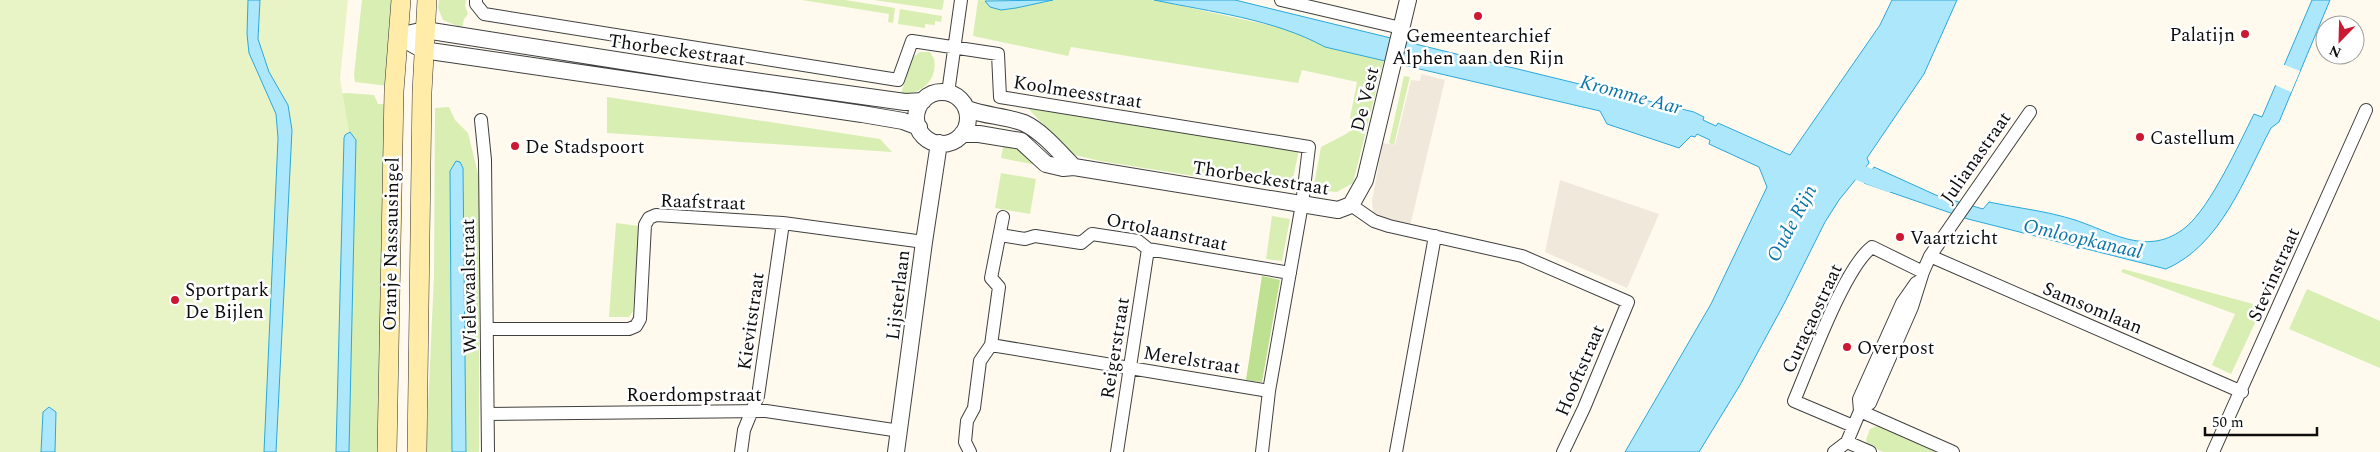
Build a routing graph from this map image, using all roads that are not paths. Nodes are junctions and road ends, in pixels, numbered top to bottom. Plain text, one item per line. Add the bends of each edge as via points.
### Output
1 (401, 0) edge
2 (427, 0) edge
3 (476, 0) edge
4 (961, 0) edge
5 (1281, 0) edge
6 (1408, 0) edge
7 (425, 30) junction
8 (1401, 30) junction
9 (398, 36) junction
10 (954, 47) junction
11 (423, 50) junction
12 (948, 92) junction
13 (923, 101) junction
14 (967, 109) junction
15 (2366, 110) dead end
16 (2030, 112) dead end
17 (481, 120) dead end
18 (918, 127) junction
19 (962, 134) junction
20 (939, 143) junction
21 (1074, 166) junction
22 (1302, 204) junction
23 (1351, 205) junction
24 (1003, 217) dead end
25 (783, 223) junction
26 (1000, 235) junction
27 (1435, 236) junction
28 (924, 242) junction
29 (1148, 250) junction
30 (1930, 256) junction
31 (1923, 272) junction
32 (1290, 273) junction
33 (1628, 302) joint
34 (487, 329) junction
35 (991, 345) junction
36 (1129, 368) junction
37 (1269, 391) junction
38 (2242, 392) junction
39 (1860, 411) junction
40 (750, 412) junction
41 (488, 414) junction
42 (1853, 426) junction
43 (900, 431) junction
44 (1848, 447) edge
45 (388, 452) edge
46 (417, 452) edge
47 (488, 452) edge
48 (741, 452) edge
49 (896, 452) edge
50 (970, 452) edge
51 (1117, 452) edge
52 (1262, 452) edge
53 (1396, 452) edge
54 (1563, 452) edge
55 (1834, 452) edge
56 (1870, 452) edge
57 (1953, 452) edge
58 (2213, 452) edge

1 - 9 main road, Oranje Nassausingel
2 - 7 main road, Oranje Nassausingel
3 - 10 street, Koolmeesstraat via 484,14 898,80 912,41
4 - 10 street
5 - 8 street
6 - 8 street, De Vest
7 - 9 street
7 - 11 main road, Oranje Nassausingel
7 - 13 street, Thorbeckestraat via 705,74 902,102
8 - 23 street, De Vest via 1365,180
9 - 11 street
9 - 45 main road, Oranje Nassausingel via 390,212
10 - 12 street
10 - 22 street, Koolmeesstraat via 998,54 1000,97 1310,147
11 - 18 street, Thorbeckestraat via 862,114
11 - 46 main road, Oranje Nassausingel
12 - 13 street via 934,93
12 - 14 street via 960,98
13 - 18 street via 917,116
14 - 19 street via 968,122
14 - 21 street via 1022,122 1035,129
15 - 38 street, Stevinstraat
16 - 30 street, Julianastraat
17 - 34 street, Wielewaalstraat via 485,160
18 - 20 street via 927,138
19 - 20 street via 949,142
19 - 21 street, Thorbeckestraat via 1021,141 1046,164 1063,168
20 - 28 street, Lijsterlaan
21 - 22 street, Thorbeckestraat
22 - 23 street, Thorbeckestraat via 1338,210
22 - 32 street
23 - 27 street, Thorbeckestraat via 1374,221
24 - 26 street
25 - 28 street, Raafstraat
25 - 34 street, Raafstraat via 656,215 649,218 646,225 640,319 636,326 628,329
25 - 40 street, Kievitstraat via 758,396
26 - 29 street, Ortolaanstraat via 1081,243 1092,234 1138,241
26 - 35 street via 991,278 999,287
27 - 33 street, Thorbeckestraat via 1522,256
27 - 53 street
28 - 43 street, Lijsterlaan
29 - 32 street, Ortolaanstraat
29 - 36 street, Reigerstraat
30 - 31 street, Julianastraat
30 - 38 street, Samsomlaan
31 - 39 street, Julianastraat via 1898,311 1859,399
31 - 42 street, Curaçaostraat via 1872,247 1862,254 1837,302 1794,402
32 - 37 street
33 - 54 street, Hooftstraat
34 - 41 street, Wielewaalstraat
35 - 36 street, Merelstraat
35 - 50 street via 980,361 974,408 967,421 964,442
36 - 37 street, Merelstraat
36 - 51 street, Reigerstraat
37 - 52 street
38 - 58 street, Stevinstraat
39 - 42 street, Julianastraat
39 - 57 street
40 - 41 street, Roerdompstraat
40 - 43 street, Roerdompstraat via 766,411
40 - 48 street, Kievitstraat
41 - 47 street, Wielewaalstraat
42 - 44 street, Julianastraat
43 - 49 street, Lijsterlaan
44 - 55 street
44 - 56 street

